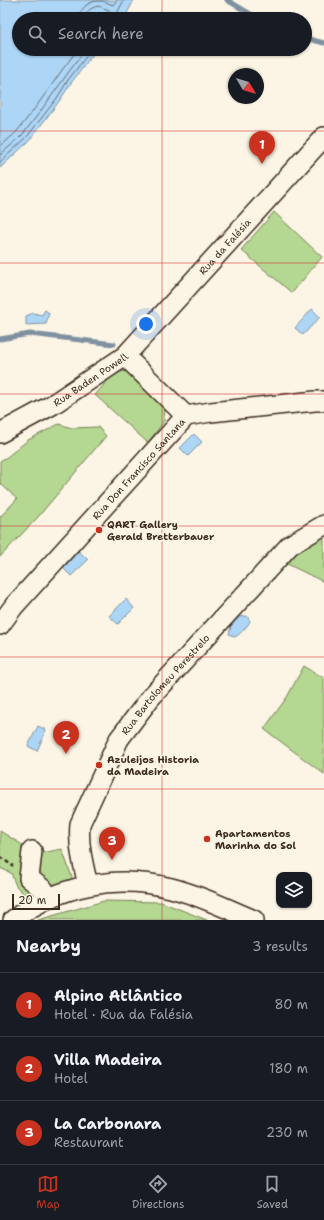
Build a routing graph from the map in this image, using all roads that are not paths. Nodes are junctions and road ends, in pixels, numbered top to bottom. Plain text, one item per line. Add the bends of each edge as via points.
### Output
1 (324, 137) edge
2 (125, 356) junction
3 (324, 401) edge
4 (186, 416) junction
5 (0, 433) edge
6 (324, 525) edge
7 (0, 625) edge
8 (32, 851) dead end
9 (88, 885) junction
10 (49, 898) junction
11 (13, 920) edge
12 (254, 920) edge

1 - 2 street, Rua da Falésia
2 - 4 street, Rua Baden Powell
2 - 5 street, Rua Baden Powell via 52,405
3 - 4 street, Rua Don Francisco Santana
4 - 7 street, Rua Don Francisco Santana via 14,606
6 - 9 street, Rua Bartolomeu Perestrelo via 290,545 151,697 119,739 80,824 80,853
8 - 10 street via 29,878 44,890
9 - 10 street
9 - 12 street via 132,882 172,888
10 - 11 street

